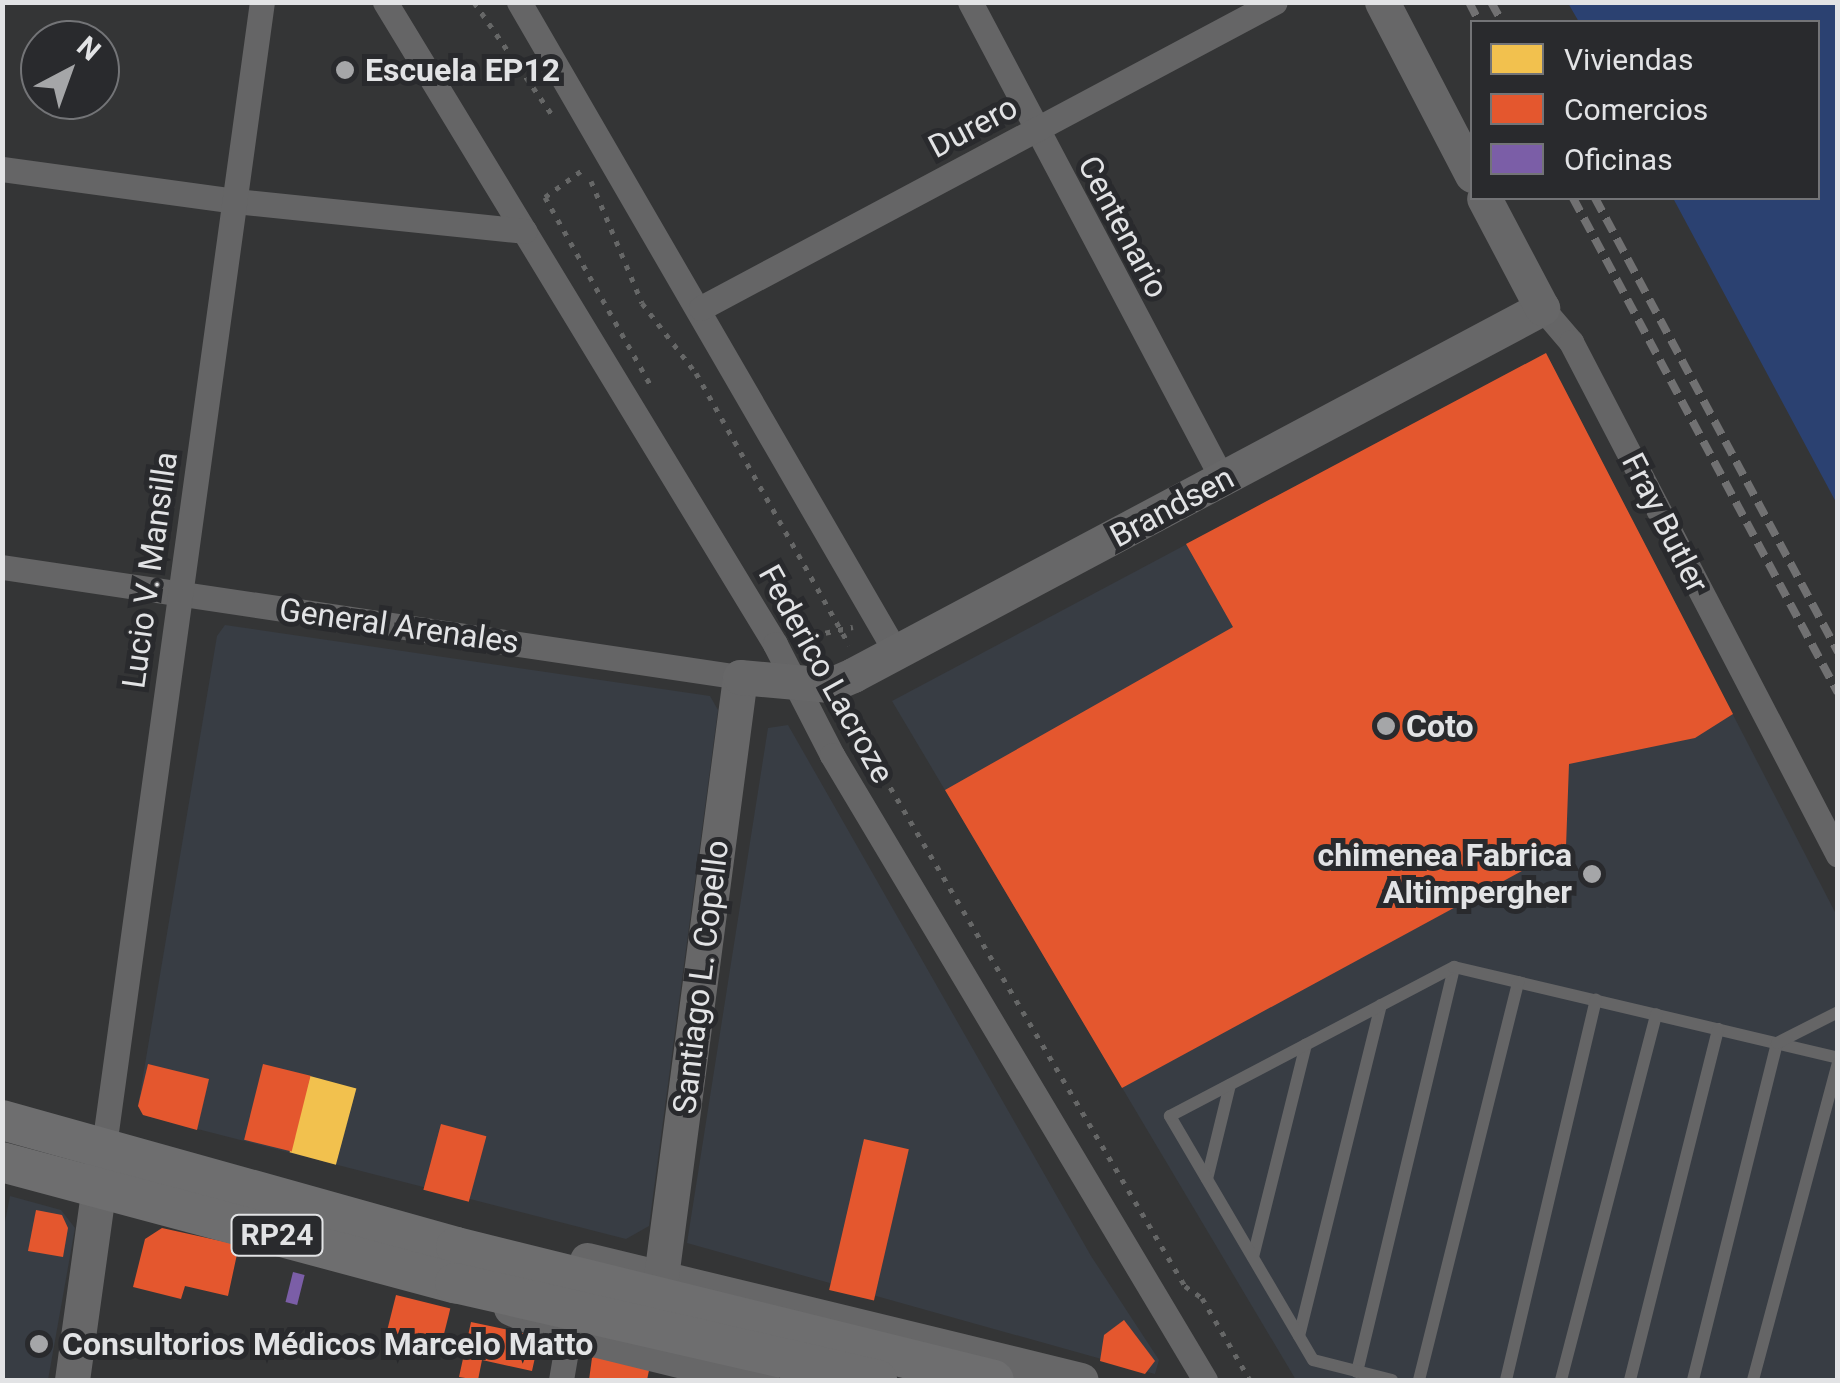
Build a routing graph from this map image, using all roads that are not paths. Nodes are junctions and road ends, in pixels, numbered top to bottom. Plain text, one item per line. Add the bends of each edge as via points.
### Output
1 (262, 2) edge
2 (385, 2) edge
3 (519, 2) edge
4 (970, 2) edge
5 (1275, 2) edge
6 (1382, 2) edge
7 (1035, 130) junction
8 (2, 169) edge
9 (1470, 171) edge
10 (1485, 200) edge
11 (235, 202) junction
12 (518, 221) junction
13 (701, 308) junction
14 (1542, 308) junction
15 (1222, 480) junction
16 (2, 567) edge
17 (180, 593) junction
18 (897, 654) junction
19 (740, 676) junction
20 (812, 685) junction
21 (1838, 855) edge
22 (1454, 967) junction
23 (1518, 982) junction
24 (1596, 1000) junction
25 (1381, 1005) junction
26 (1838, 1012) edge
27 (1656, 1014) junction
28 (1718, 1029) junction
29 (1777, 1043) junction
30 (1306, 1044) junction
31 (1838, 1060) edge
32 (1230, 1085) junction
33 (2, 1120) edge
34 (104, 1146) junction
35 (2, 1162) edge
36 (1206, 1179) junction
37 (100, 1188) junction
38 (1253, 1257) junction
39 (455, 1265) junction
40 (661, 1277) junction
41 (569, 1333) junction
42 (1299, 1336) junction
43 (1357, 1372) junction
44 (72, 1380) edge
45 (561, 1380) edge
46 (761, 1380) edge
47 (877, 1380) edge
48 (994, 1380) edge
49 (1081, 1380) edge
50 (1205, 1380) edge
51 (1392, 1380) edge
52 (1418, 1380) edge
53 (1506, 1380) edge
54 (1562, 1380) edge
55 (1630, 1380) edge
56 (1693, 1380) edge
57 (1752, 1380) edge

1 - 11 street, Lucio V. Mansilla
2 - 12 street, Federico Lacroze
3 - 13 street
4 - 7 street, Centenario
5 - 7 street, Durero
6 - 9 street
7 - 13 street, Durero
7 - 15 street, Centenario
8 - 11 street
10 - 14 street, Fray Butler
11 - 12 street
11 - 17 street, Lucio V. Mansilla
12 - 20 street, Federico Lacroze via 775,644
13 - 18 street
14 - 15 street, Brandsen
14 - 21 street, Fray Butler via 1571,342
15 - 18 street, Brandsen
16 - 17 street, General Arenales
17 - 19 street, General Arenales
17 - 34 street, Lucio V. Mansilla
18 - 20 street, Brandsen
19 - 20 street, General Arenales
19 - 40 street, Santiago L. Copello
20 - 50 street, Federico Lacroze
22 - 23 lane
22 - 25 lane
22 - 43 lane
23 - 24 lane
23 - 52 lane
24 - 27 lane
24 - 53 lane
25 - 30 lane
25 - 42 lane
26 - 29 lane
27 - 28 lane
27 - 54 lane
28 - 29 lane
28 - 55 lane
29 - 31 lane
29 - 56 lane
30 - 32 lane
30 - 38 lane
31 - 57 lane
32 - 36 lane
32 - 36 lane via 1170,1116
33 - 34 main road, RP24
34 - 37 street
34 - 39 main road, RP24
35 - 37 main road, RP24
36 - 38 lane
37 - 39 main road, RP24
37 - 44 street
38 - 42 lane
39 - 40 street via 583,1259
39 - 41 street
39 - 47 main road, RP24
39 - 48 main road, RP24
40 - 49 street
41 - 45 street
41 - 46 street
42 - 43 lane via 1313,1360
43 - 51 lane

